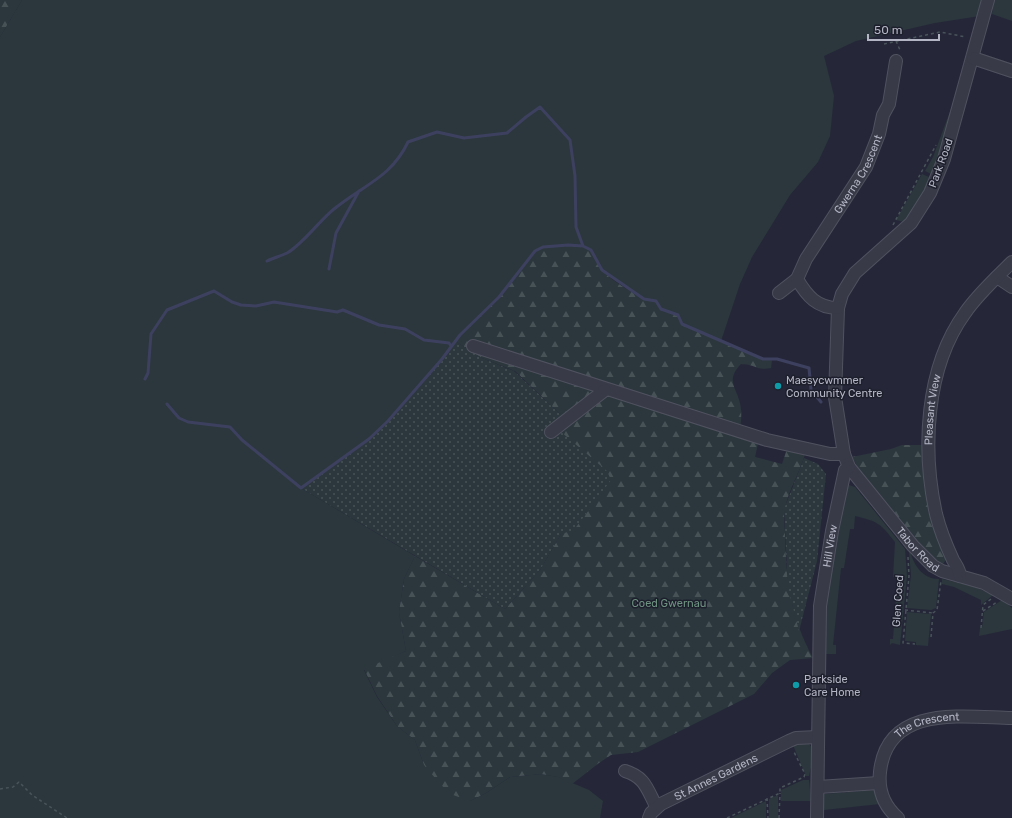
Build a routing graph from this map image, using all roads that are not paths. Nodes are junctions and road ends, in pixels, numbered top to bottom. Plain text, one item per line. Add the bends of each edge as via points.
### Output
1 (988, 0) edge
2 (899, 58) road end
3 (973, 58) junction
4 (1012, 71) edge
5 (1012, 262) edge
6 (997, 277) junction
7 (797, 279) junction
8 (1012, 288) edge
9 (779, 293) dead end
10 (838, 308) junction
11 (473, 346) dead end
12 (604, 390) junction
13 (551, 432) dead end
14 (844, 454) junction
15 (849, 467) junction
16 (960, 576) junction
17 (1012, 599) edge
18 (1012, 718) edge
19 (818, 737) junction
20 (625, 771) dead end
21 (879, 783) junction
22 (818, 787) junction
23 (656, 806) junction
24 (649, 818) edge
25 (817, 818) edge
26 (898, 818) edge

1 - 3 street, Park Road
2 - 7 street, Gwerna Crescent via 889,104 866,167 806,260
3 - 4 street
3 - 10 street, Park Road via 944,159 930,193 911,223 855,272 842,294
5 - 6 street, Pleasant View
6 - 8 street
6 - 16 street, Pleasant View via 975,300 955,329 940,366 931,410 931,487 936,516
7 - 9 street, Gwerna Crescent
7 - 10 street via 813,301
10 - 14 street via 835,397
11 - 12 street
12 - 13 street
12 - 14 street via 767,440 830,454
14 - 15 street
15 - 16 street, Tabor Road via 913,546 933,566
15 - 19 street, Hill View via 845,470 832,531 820,606
16 - 17 street, Tabor Road via 998,595
18 - 21 street, The Crescent via 942,717 921,720 910,725 897,734 881,760
19 - 22 street, Hill View
19 - 23 street, St Annes Gardens via 796,738
20 - 23 street via 636,775 644,782
21 - 22 street
21 - 26 street, The Crescent via 885,803
22 - 25 street, Hill View
23 - 24 street

